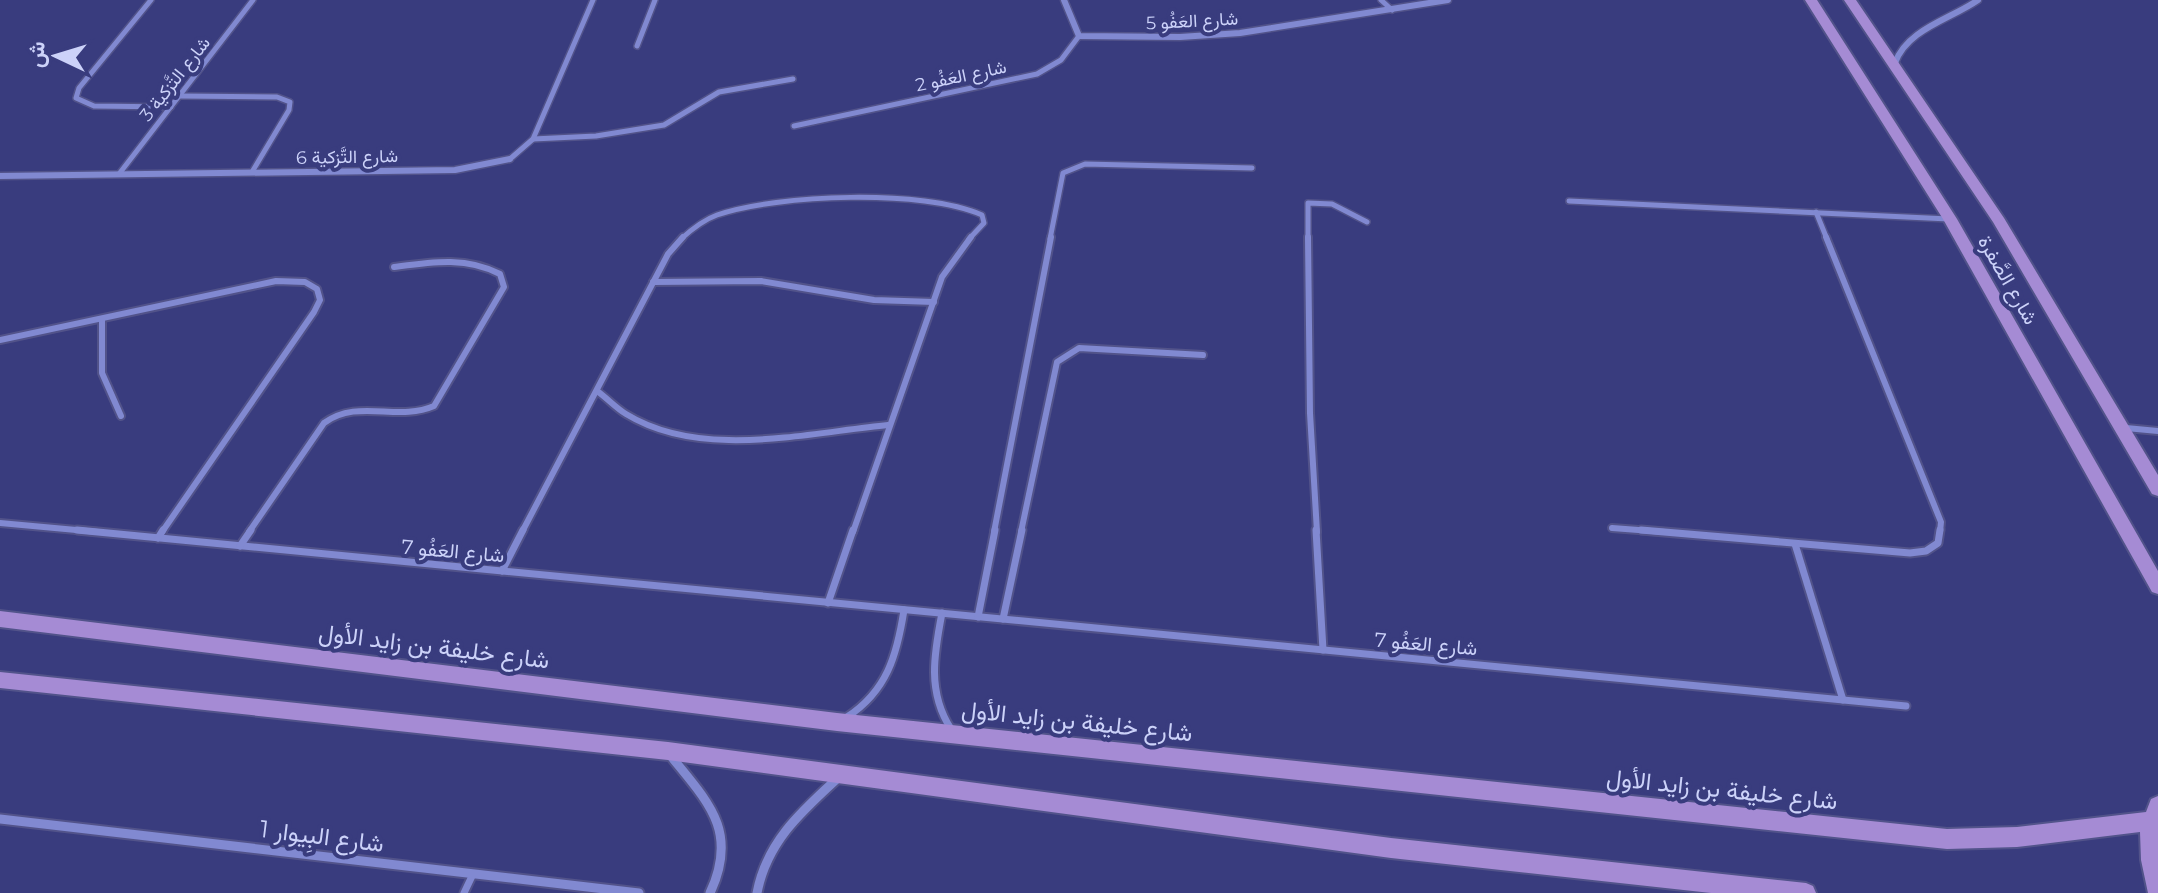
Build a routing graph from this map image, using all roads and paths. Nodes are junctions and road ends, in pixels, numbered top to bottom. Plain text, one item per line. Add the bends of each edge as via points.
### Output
1 (151, 0) edge
2 (253, 0) edge
3 (593, 0) edge
4 (655, 0) edge
5 (1064, 0) edge
6 (1381, 0) edge
7 (1448, 0) edge
8 (1850, 0) edge
9 (1978, 0) edge
10 (1811, 1) edge
11 (1392, 10) junction
12 (1079, 36) junction
13 (637, 46) dead end
14 (1895, 63) junction
15 (793, 79) dead end
16 (179, 96) junction
17 (171, 107) junction
18 (794, 126) dead end
19 (533, 139) junction
20 (510, 159) joint
21 (1252, 168) dead end
22 (252, 172) junction
23 (119, 174) junction
24 (0, 176) edge
25 (1569, 201) dead end
26 (1816, 212) junction
27 (1950, 219) junction
28 (1367, 222) dead end
29 (394, 267) dead end
30 (653, 282) junction
31 (934, 302) junction
32 (102, 320) junction
33 (0, 340) edge
34 (1203, 355) dead end
35 (597, 391) junction
36 (121, 416) dead end
37 (888, 425) junction
38 (2122, 428) junction
39 (2158, 431) edge
40 (2158, 489) edge
41 (0, 523) edge
42 (1612, 528) dead end
43 (158, 538) junction
44 (1795, 544) junction
45 (240, 546) junction
46 (502, 571) junction
47 (2158, 587) edge
48 (828, 603) junction
49 (904, 610) junction
50 (942, 613) junction
51 (978, 617) junction
52 (0, 619) edge
53 (1003, 619) junction
54 (1323, 650) junction
55 (0, 680) edge
56 (1843, 700) junction
57 (1906, 706) dead end
58 (837, 722) junction
59 (956, 735) junction
60 (668, 751) junction
61 (842, 774) junction
62 (2154, 814) edge
63 (0, 819) edge
64 (473, 874) junction
65 (464, 893) edge
66 (639, 893) edge
67 (710, 893) edge
68 (757, 893) edge
69 (1806, 893) edge
70 (2158, 893) edge

1 - 17 lane via 76,98 94,106
2 - 16 lane, شارع التَّزكية 3
3 - 19 lane, شارع التَّزكية 6
4 - 13 lane
5 - 12 street
6 - 11 lane
7 - 11 street, شارع العَفُو 5
8 - 14 main road, شارع الصَّفرة
9 - 14 street via 1906,41
10 - 27 main road, شارع الصَّفرة
11 - 12 street, شارع العَفُو 5 via 1214,35
12 - 18 lane, شارع العَفُو 2 via 1061,60 1037,74
14 - 38 main road, شارع الصَّفرة via 2007,234
15 - 19 lane via 719,92 664,125
16 - 17 lane, شارع التَّزكية 3
16 - 22 lane via 277,97 290,102
17 - 23 lane, شارع التَّزكية 3
19 - 20 lane, شارع التَّزكية 6
20 - 22 street, شارع التَّزكية 6 via 469,169
21 - 51 lane via 1085,164 1063,173
22 - 23 street, شارع التَّزكية 6
23 - 24 street, شارع التَّزكية 6
25 - 26 lane
26 - 27 lane
26 - 44 lane via 1942,530 1938,543 1919,553
27 - 47 main road, شارع الصَّفرة
28 - 54 lane via 1339,205 1308,203 1310,413
29 - 45 lane via 476,264 500,274 504,287 434,406 415,413 352,409 333,415
30 - 31 lane via 746,280 870,302
30 - 31 lane via 675,245 721,214 820,202 923,200 973,210 984,219 950,263
30 - 35 lane
31 - 37 lane
32 - 33 lane
32 - 36 lane via 102,373
32 - 43 lane via 287,280 305,282 319,294 314,312
34 - 53 lane via 1079,348 1057,362
35 - 37 lane via 642,423 697,437
35 - 46 lane
37 - 48 lane
38 - 39 lane
38 - 40 main road, شارع الصَّفرة
41 - 43 lane, شارع العَفُو 7
42 - 44 lane
43 - 45 lane, شارع العَفُو 7
44 - 56 lane
45 - 46 lane, شارع العَفُو 7
46 - 48 lane, شارع العَفُو 7
48 - 49 lane, شارع العَفُو 7
49 - 50 lane, شارع العَفُو 7
49 - 58 lane via 898,653 887,680 866,704
50 - 51 lane, شارع العَفُو 7
50 - 59 lane via 933,684 940,711
51 - 53 lane, شارع العَفُو 7
52 - 58 main road, شارع خليفة بن زايد الأول
53 - 54 lane, شارع العَفُو 7
54 - 56 lane, شارع العَفُو 7
55 - 60 main road
56 - 57 lane, شارع العَفُو 7
58 - 59 main road, شارع خليفة بن زايد الأول
59 - 62 main road, شارع خليفة بن زايد الأول via 1947,839 2017,837
60 - 61 main road
60 - 67 street via 719,821 722,865
61 - 68 street via 774,842
61 - 69 main road via 1391,848
62 - 70 main road via 2148,855
63 - 64 street, شارع البِيوار 1
64 - 65 lane
64 - 66 street, شارع البِيوار 1

